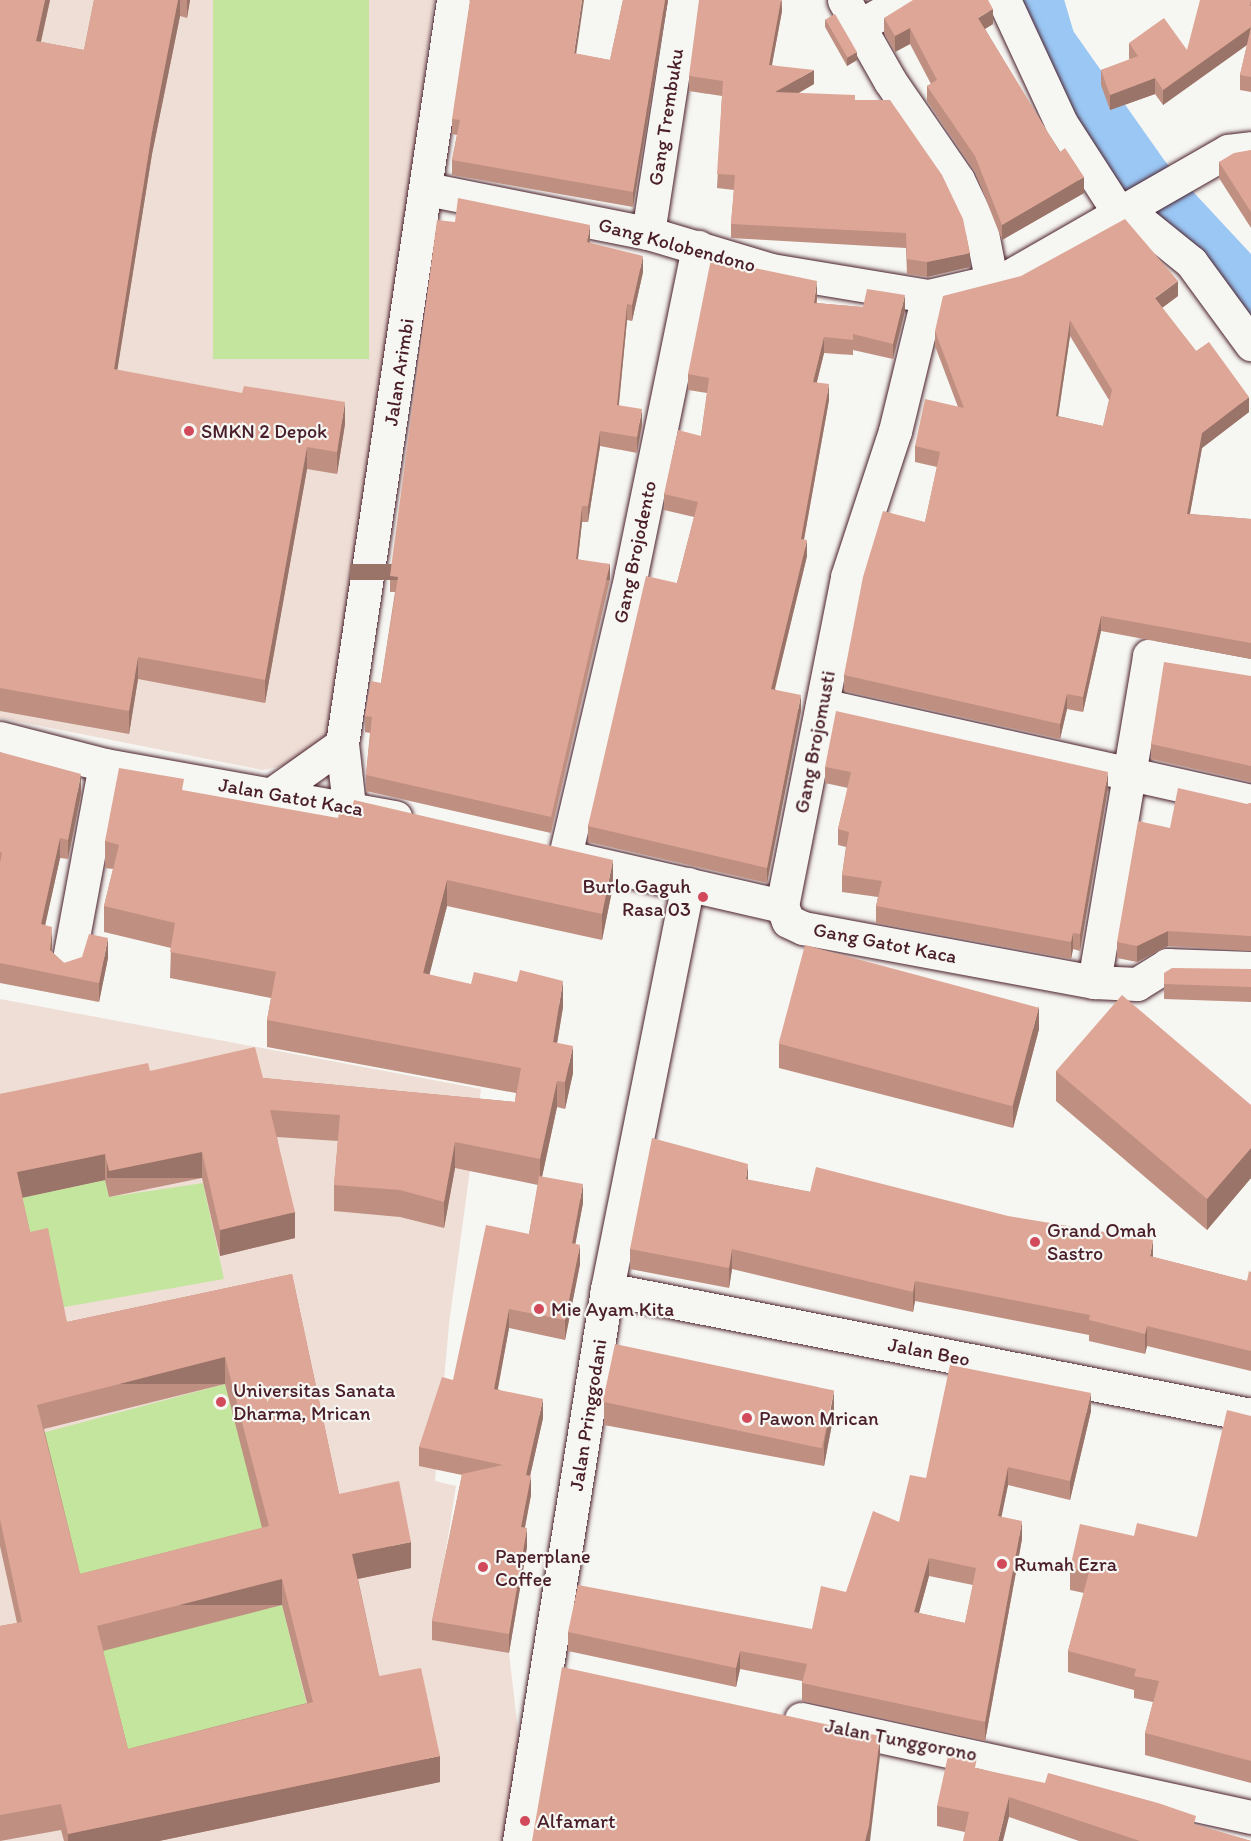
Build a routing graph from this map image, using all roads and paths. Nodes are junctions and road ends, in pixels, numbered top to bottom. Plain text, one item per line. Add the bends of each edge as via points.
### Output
1 (453, 0) edge
2 (684, 0) edge
3 (906, 0) edge
4 (1004, 0) edge
5 (852, 12) edge
6 (1251, 148) edge
7 (427, 189) junction
8 (1125, 214) junction
9 (648, 233) junction
10 (698, 247) junction
11 (992, 284) junction
12 (928, 296) junction
13 (1251, 344) edge
14 (1251, 675) edge
15 (822, 705) junction
16 (0, 738) edge
17 (342, 744) junction
18 (105, 765) junction
19 (1128, 775) junction
20 (272, 794) junction
21 (1251, 801) edge
22 (349, 806) junction
23 (428, 825) edge
24 (530, 848) edge
25 (564, 856) junction
26 (688, 884) junction
27 (782, 906) junction
28 (68, 964) edge
29 (1251, 968) edge
30 (1094, 982) junction
31 (607, 1289) junction
32 (1251, 1415) edge
33 (768, 1712) edge
34 (1251, 1817) edge
35 (519, 1841) edge

1 - 7 street, Jalan Arimbi
2 - 9 street, Gang Trembuku
3 - 5 street
4 - 8 street via 1061,123
5 - 11 street via 890,81 958,180 981,228
6 - 8 street via 1228,151
7 - 9 street, Gang Kolobendono
7 - 17 street, Jalan Arimbi
8 - 11 street
8 - 13 street via 1191,262
9 - 10 street, Gang Kolobendono
10 - 12 street, Gang Kolobendono via 771,270
10 - 25 street, Gang Brojodento via 632,574
11 - 12 street
12 - 15 street, Gang Brojomusti via 895,431 847,577
14 - 19 street via 1149,656
15 - 19 street
15 - 27 street, Gang Brojomusti
16 - 18 street, Jalan Gatot Kaca
17 - 20 street
17 - 22 street, Jalan Arimbi
18 - 20 street, Jalan Gatot Kaca
18 - 28 street
19 - 21 street
19 - 30 street
20 - 22 street, Jalan Gatot Kaca
22 - 23 street, Jalan Gatot Kaca
24 - 25 street
25 - 26 street
26 - 27 street
26 - 31 street, Jalan Pringgodani
27 - 30 street, Gang Gatot Kaca via 788,921 803,928
29 - 30 street, Gang Gatot Kaca via 1167,964 1137,984
31 - 32 street, Jalan Beo
31 - 35 street, Jalan Pringgodani via 562,1668
33 - 34 street, Jalan Tunggorono

